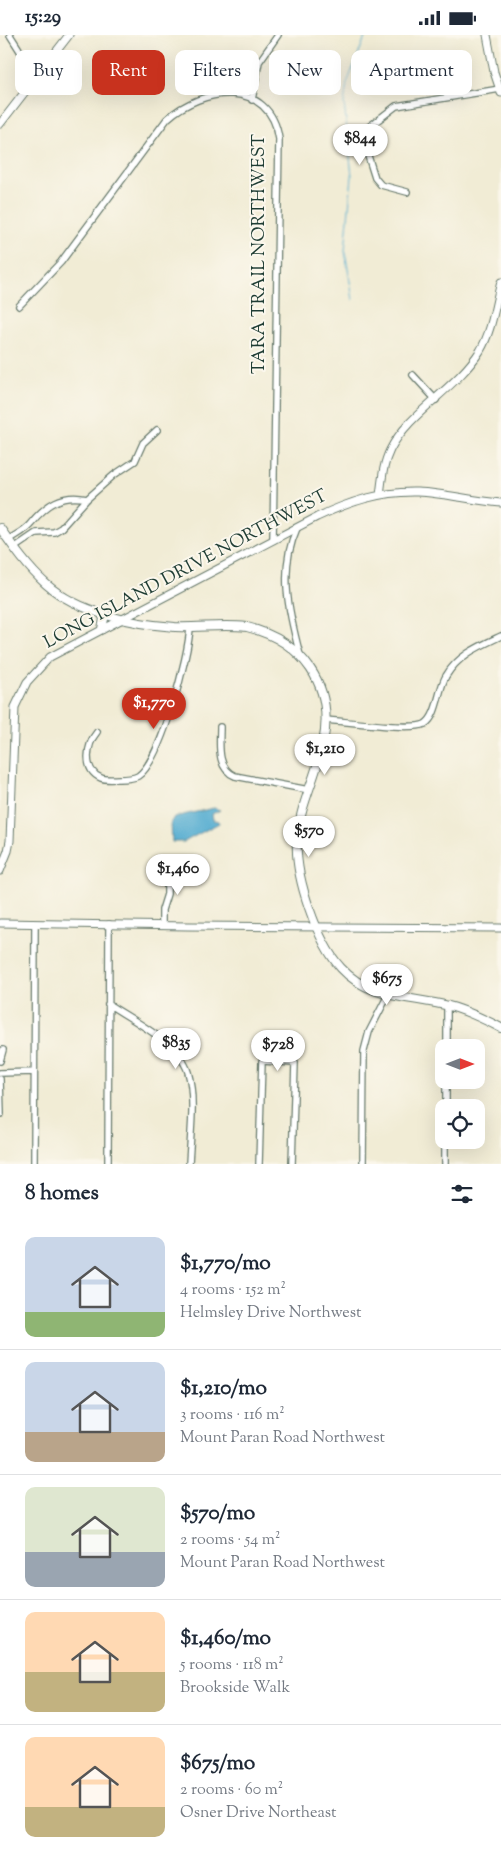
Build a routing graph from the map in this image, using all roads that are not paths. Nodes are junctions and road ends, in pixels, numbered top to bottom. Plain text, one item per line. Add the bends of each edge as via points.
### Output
1 (10, 35) edge
2 (69, 35) edge
3 (278, 35) edge
4 (487, 35) edge
5 (20, 50) edge
6 (57, 50) edge
7 (500, 91) edge
8 (22, 95) edge
9 (252, 100) junction
10 (0, 124) edge
11 (407, 192) dead end
12 (501, 282) edge
13 (19, 305) dead end
14 (413, 375) dead end
15 (436, 400) junction
16 (157, 430) dead end
17 (380, 495) junction
18 (87, 499) junction
19 (501, 503) edge
20 (30, 524) junction
21 (0, 528) edge
22 (297, 528) junction
23 (36, 533) junction
24 (8, 539) junction
25 (272, 540) junction
26 (14, 548) junction
27 (101, 612) junction
28 (122, 618) junction
29 (190, 627) junction
30 (102, 629) junction
31 (501, 636) edge
32 (300, 655) junction
33 (325, 720) junction
34 (220, 727) dead end
35 (97, 732) dead end
36 (309, 790) junction
37 (167, 865) dead end
38 (0, 871) edge
39 (0, 923) edge
40 (35, 923) junction
41 (109, 924) junction
42 (162, 925) junction
43 (318, 927) junction
44 (501, 928) edge
45 (388, 995) junction
46 (108, 1004) junction
47 (447, 1006) junction
48 (501, 1028) edge
49 (447, 1039) edge
50 (3, 1050) dead end
51 (0, 1061) edge
52 (34, 1072) junction
53 (0, 1073) edge
54 (0, 1079) edge
55 (1, 1115) edge
56 (445, 1149) edge
57 (34, 1164) edge
58 (108, 1164) edge
59 (189, 1164) edge
60 (260, 1164) edge
61 (292, 1164) edge
62 (363, 1164) edge
63 (445, 1164) edge

1 - 5 street
2 - 6 street
3 - 9 street via 259,62
4 - 7 street
7 - 11 street via 400,105 365,130 363,139 375,178 382,185
8 - 10 street
9 - 13 street, TARA TRAIL NORTHWEST via 234,94 210,95 175,111 60,262
9 - 25 street, TARA TRAIL NORTHWEST via 270,115 278,139
12 - 15 street via 488,334 480,351
14 - 15 street
15 - 17 street via 396,440 385,462
16 - 18 street via 143,443 135,461
17 - 19 street, LONG ISLAND DRIVE NORTHWEST via 418,492
17 - 22 street, LONG ISLAND DRIVE NORTHWEST via 337,508
18 - 20 street via 70,497 53,502
18 - 23 street via 61,528 54,532
20 - 23 street
20 - 24 street
21 - 24 main road
22 - 25 street, LONG ISLAND DRIVE NORTHWEST
22 - 32 street via 292,539 286,592
23 - 26 street
24 - 26 main road
25 - 28 street, LONG ISLAND DRIVE NORTHWEST
26 - 27 main road via 59,594
27 - 28 main road
27 - 30 main road via 104,619
28 - 29 main road
28 - 30 street, LONG ISLAND DRIVE NORTHWEST
29 - 32 main road via 239,626 256,630
29 - 35 street via 188,648 162,738 143,771 127,779 106,779 95,775 89,766 88,752 90,741
30 - 38 street, LONG ISLAND DRIVE NORTHWEST via 50,657 33,673 18,699 13,724 10,841
31 - 33 street via 468,653 453,666 441,684 434,714 425,724 410,726
32 - 33 main road via 318,682
33 - 36 main road via 323,743
34 - 36 street via 221,761 228,773
36 - 43 main road via 298,830 297,854 301,883
37 - 42 street
39 - 40 street
40 - 41 street
40 - 52 street
41 - 42 street
41 - 46 street
42 - 43 street
43 - 44 street
43 - 45 main road via 345,972 365,986
45 - 47 main road
45 - 62 street via 369,1032 364,1051
46 - 58 street
46 - 59 street via 158,1037 182,1060 190,1084
47 - 48 main road
47 - 49 street
50 - 51 street
52 - 53 street
52 - 57 street
54 - 55 street
56 - 63 street
60 - 61 street via 262,1061 295,1063

